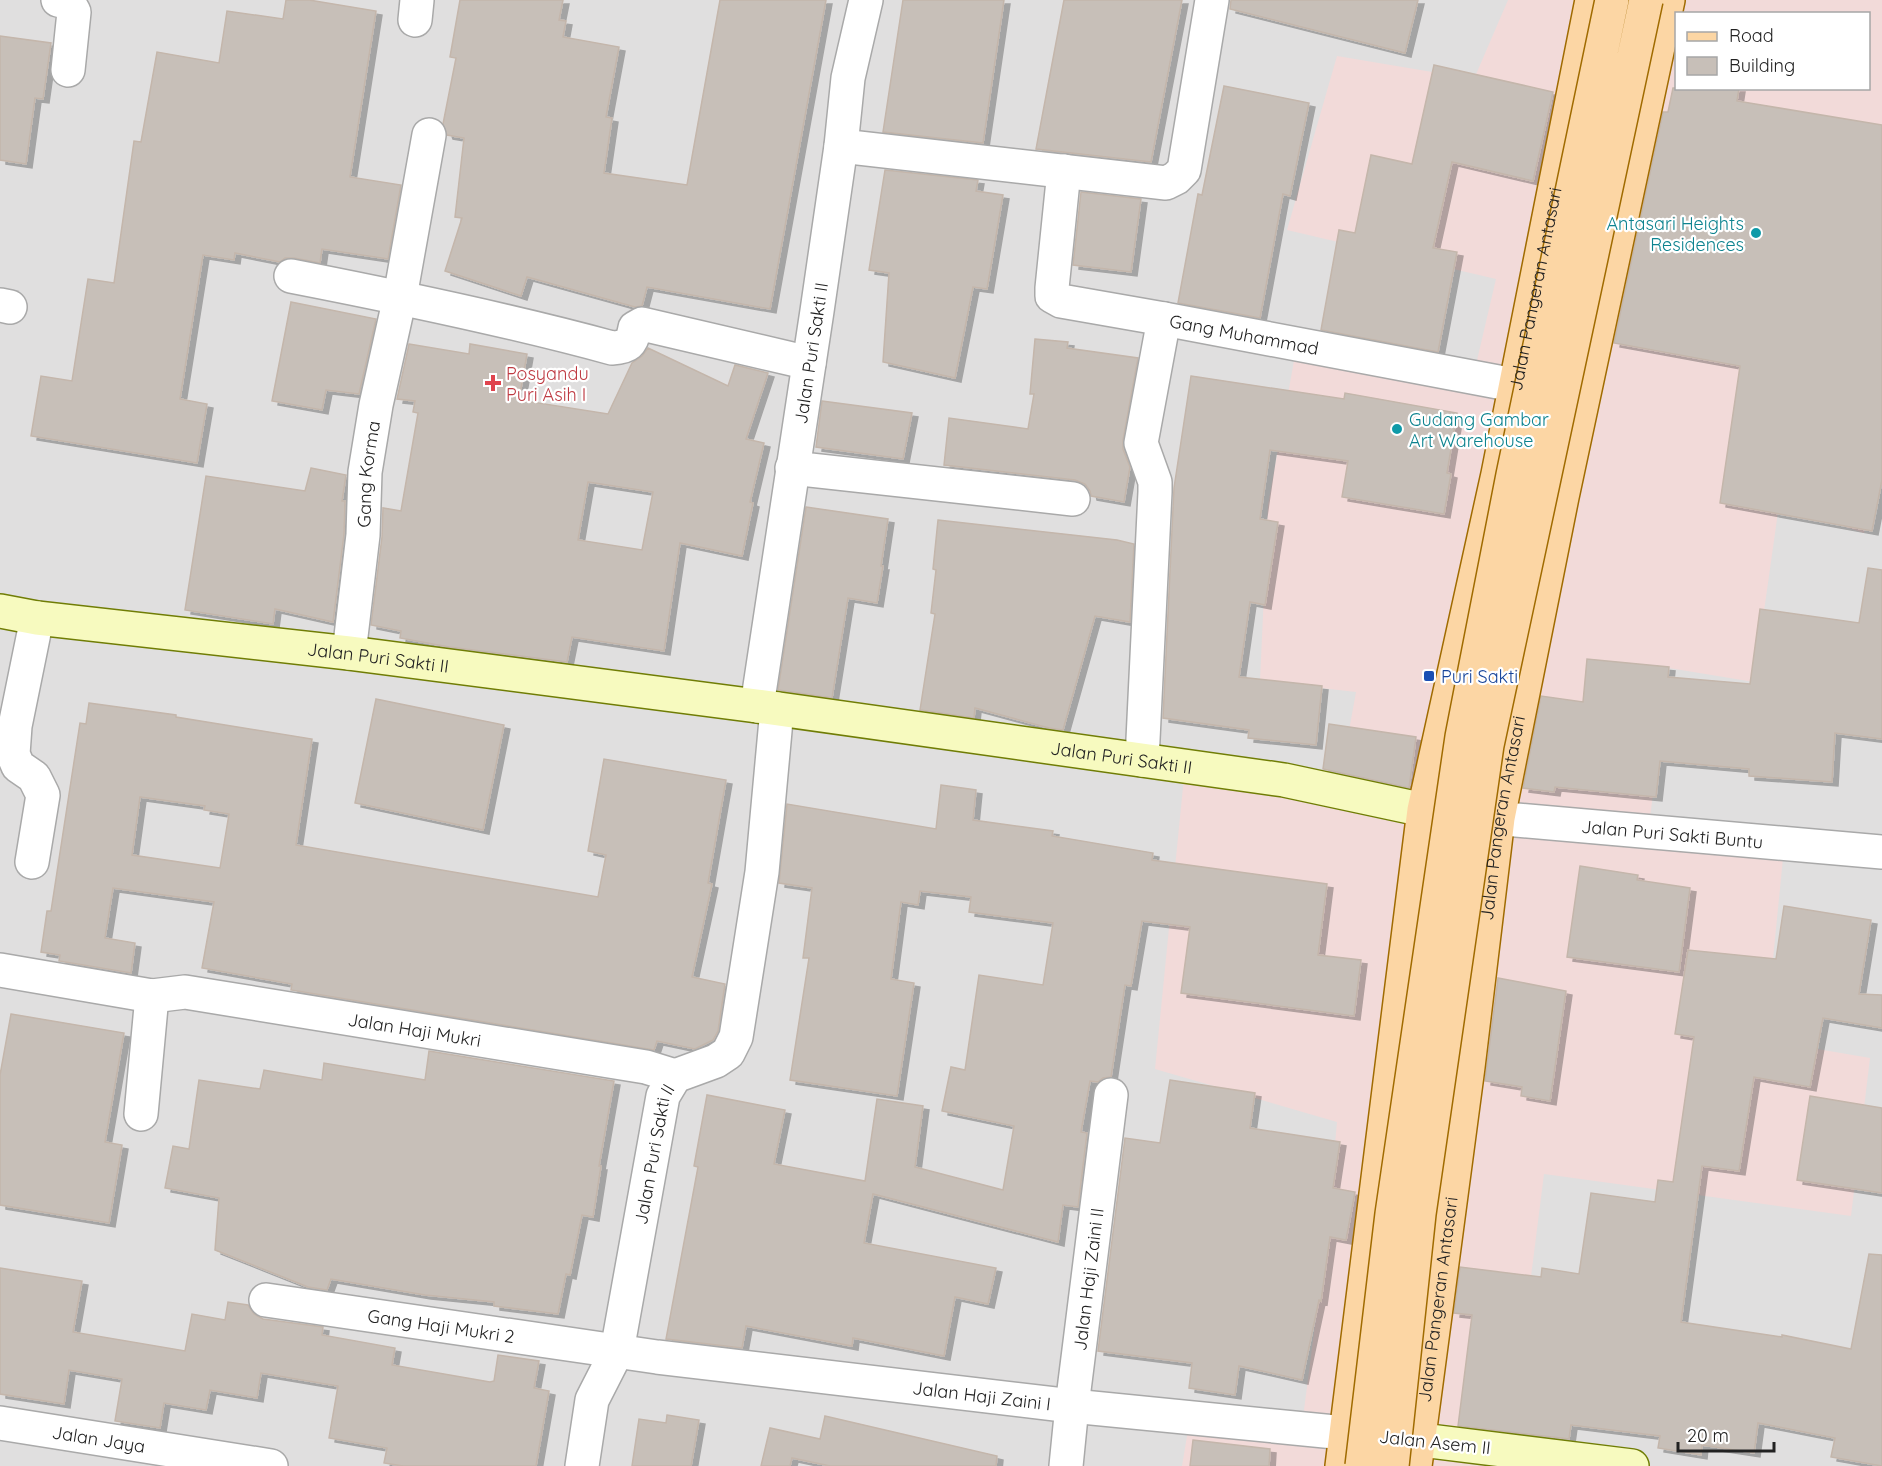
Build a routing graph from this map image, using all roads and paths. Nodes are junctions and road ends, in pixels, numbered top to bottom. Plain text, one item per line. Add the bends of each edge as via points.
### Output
1 (58, 0) edge
2 (866, 0) edge
3 (1212, 0) edge
4 (1592, 0) edge
5 (1612, 0) edge
6 (1646, 0) edge
7 (1668, 0) edge
8 (68, 70) dead end
9 (429, 135) dead end
10 (841, 146) junction
11 (1064, 171) junction
12 (291, 276) dead end
13 (400, 297) junction
14 (1164, 318) junction
15 (809, 363) junction
16 (1512, 398) junction
17 (1577, 424) junction
18 (792, 468) junction
19 (1073, 499) dead end
20 (0, 611) edge
21 (37, 618) junction
22 (349, 653) junction
23 (767, 707) junction
24 (1142, 759) junction
25 (1424, 810) junction
26 (1463, 815) joint
27 (1498, 818) junction
28 (1882, 852) edge
29 (32, 862) dead end
30 (0, 970) edge
31 (152, 996) junction
32 (675, 1076) junction
33 (1111, 1095) dead end
34 (141, 1114) dead end
35 (266, 1300) dead end
36 (617, 1351) junction
37 (1072, 1407) junction
38 (0, 1423) edge
39 (1345, 1433) junction
40 (1417, 1452) edge
41 (109, 1454) edge
42 (271, 1466) edge
43 (582, 1466) edge
44 (1066, 1466) edge
45 (1342, 1466) edge
46 (1362, 1466) edge
47 (1392, 1466) edge
48 (1632, 1466) edge

1 - 8 street via 69,3 74,12
2 - 10 street, Jalan Puri Sakti II via 848,78
3 - 11 street via 1184,170 1166,183
4 - 16 main road, Jalan Pangeran Antasari
5 - 46 main road, bridge via 1462,737 1392,1214
6 - 47 main road, bridge via 1487,745 1419,1214
7 - 17 main road, Jalan Pangeran Antasari
9 - 13 street, Gang Korma
10 - 11 street
10 - 15 street, Jalan Puri Sakti II
11 - 14 street via 1052,296 1073,304
12 - 13 street
13 - 15 street via 612,348 630,344 635,328 642,324
13 - 22 street, Gang Korma via 365,472 363,536
14 - 16 street, Gang Muhammad
14 - 24 street, Gang Muhammad via 1141,443 1155,482
15 - 18 street, Jalan Puri Sakti II
16 - 17 main road
16 - 25 main road, Jalan Pangeran Antasari
17 - 27 main road, Jalan Pangeran Antasari
18 - 19 street
18 - 23 street, Jalan Puri Sakti II
20 - 21 street, Jalan Puri Sakti II
21 - 22 street, Jalan Puri Sakti II
21 - 29 street via 13,754 18,766 34,777 43,795
22 - 23 street, Jalan Puri Sakti II
23 - 24 street, Jalan Puri Sakti II
23 - 32 street, Jalan Puri Sakti II via 762,873 736,1037 728,1053 716,1061
24 - 25 street, Jalan Puri Sakti II via 1284,780
25 - 26 street, Jalan Puri Sakti II
25 - 39 main road, Jalan Pangeran Antasari
26 - 27 street, Jalan Puri Sakti Buntu
27 - 28 street, Jalan Puri Sakti Buntu
27 - 40 main road, Jalan Pangeran Antasari
30 - 31 street, Jalan Haji Mukri
31 - 32 street, Jalan Haji Mukri via 185,992 646,1067
31 - 34 street
32 - 36 street, Jalan Puri Sakti II via 663,1096
33 - 37 street, Jalan Haji Zaini II
35 - 36 street, Gang Haji Mukri 2
36 - 37 street, Jalan Haji Zaini I
36 - 43 street, Jalan Puri Sakti II via 592,1400
37 - 39 street, Jalan Haji Zaini I
37 - 44 street, Jalan Haji Zaini II
38 - 41 street, Jalan Jaya
39 - 40 street, Jalan Asem II
39 - 45 main road, Jalan Pangeran Antasari
40 - 48 street, Jalan Asem II
41 - 42 street, Jalan Jaya

